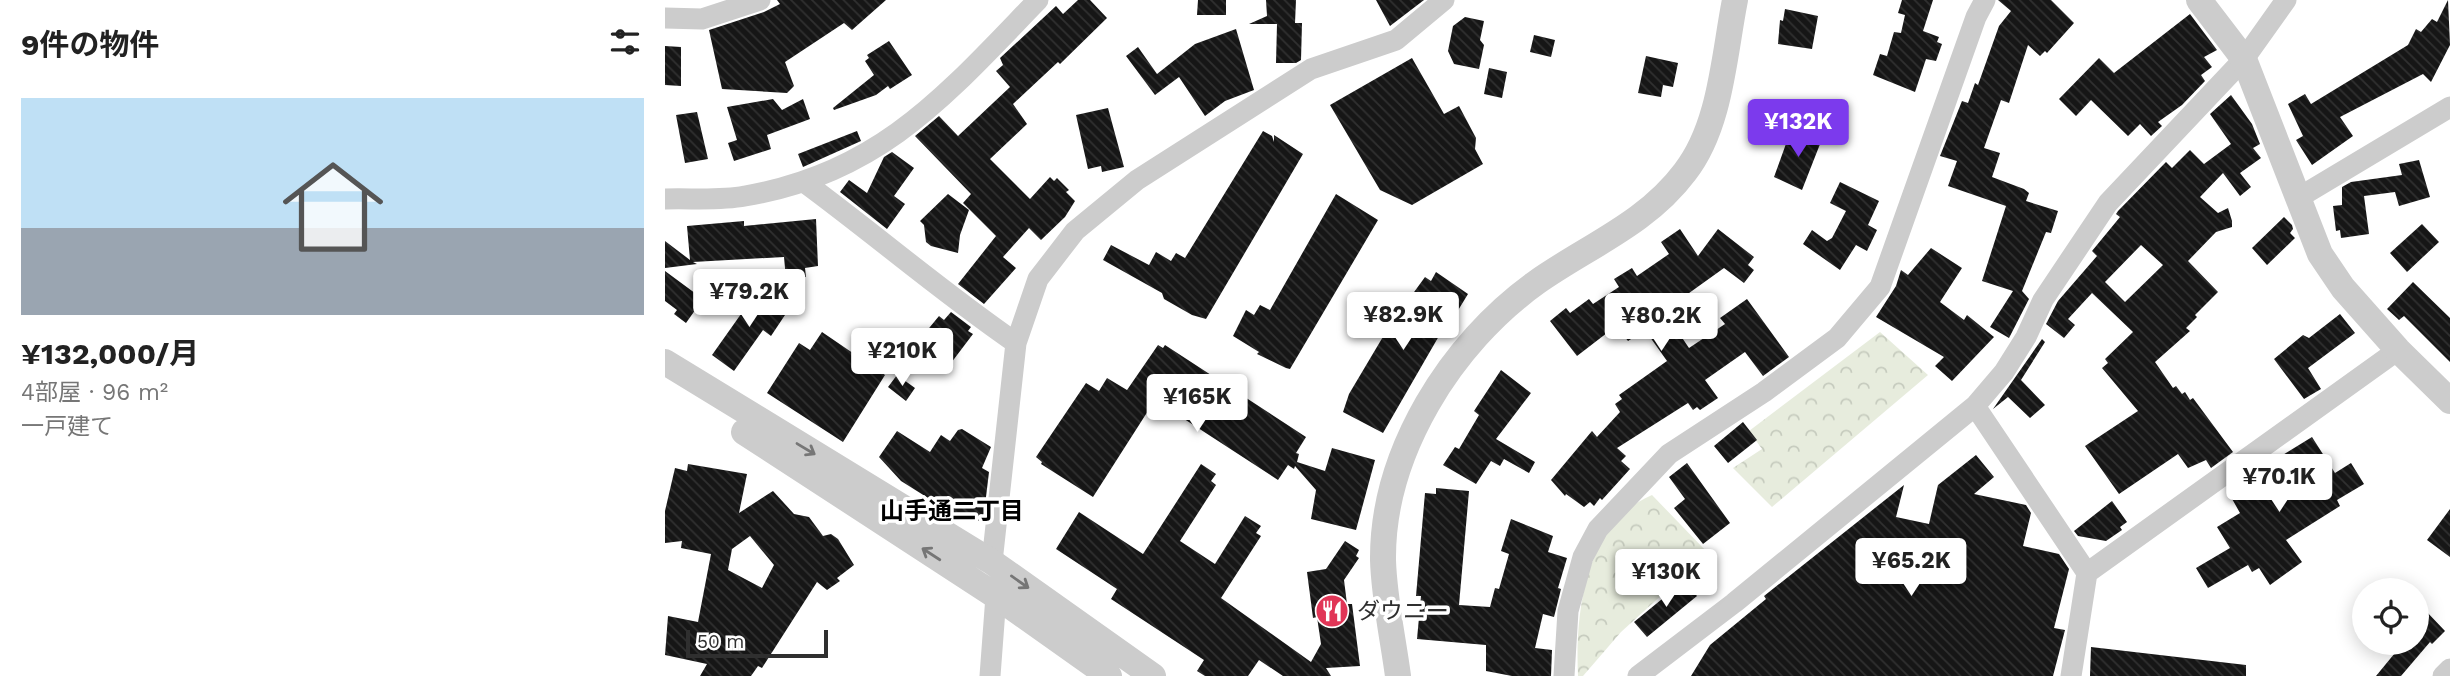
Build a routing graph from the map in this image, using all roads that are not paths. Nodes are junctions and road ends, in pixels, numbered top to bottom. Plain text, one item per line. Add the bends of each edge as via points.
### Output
1 (761, 0) edge
2 (1038, 0) edge
3 (1444, 0) edge
4 (1735, 0) edge
5 (1985, 0) edge
6 (2199, 0) edge
7 (2286, 0) edge
8 (665, 18) edge
9 (2244, 59) junction
10 (2450, 107) edge
11 (804, 182) junction
12 (2298, 198) junction
13 (665, 199) edge
14 (1016, 343) junction
15 (2398, 350) junction
16 (665, 362) edge
17 (665, 383) edge
18 (2450, 401) edge
19 (1975, 406) junction
20 (992, 562) junction
21 (2087, 573) junction
22 (996, 596) junction
23 (2450, 669) edge
24 (990, 676) edge
25 (1109, 676) edge
26 (1153, 676) edge
27 (1398, 676) edge
28 (1564, 676) edge
29 (1638, 676) edge
30 (2071, 676) edge
31 (2443, 676) edge

1 - 8 street via 702,19
2 - 11 street via 921,117 885,144
3 - 14 street via 1396,40 1311,69 1127,189 1075,231 1038,279
4 - 27 street via 1712,115 1686,171 1660,201 1538,281 1477,333 1426,410 1401,460 1387,508 1383,561
5 - 28 street via 1880,287 1837,338 1669,454 1598,529 1583,557 1568,611
6 - 9 street
7 - 9 street
9 - 12 street
9 - 19 street via 2108,202 2043,300 2004,372
10 - 12 street
11 - 13 street via 743,197
11 - 14 street via 884,240 950,298
12 - 15 street via 2320,254 2343,288
14 - 20 street
15 - 18 street
15 - 21 street
16 -> 20 street
22 -> 17 street
19 - 21 street
19 - 29 street
20 -> 26 street
21 - 30 street
22 - 24 street
22 - 25 street
23 - 31 street

